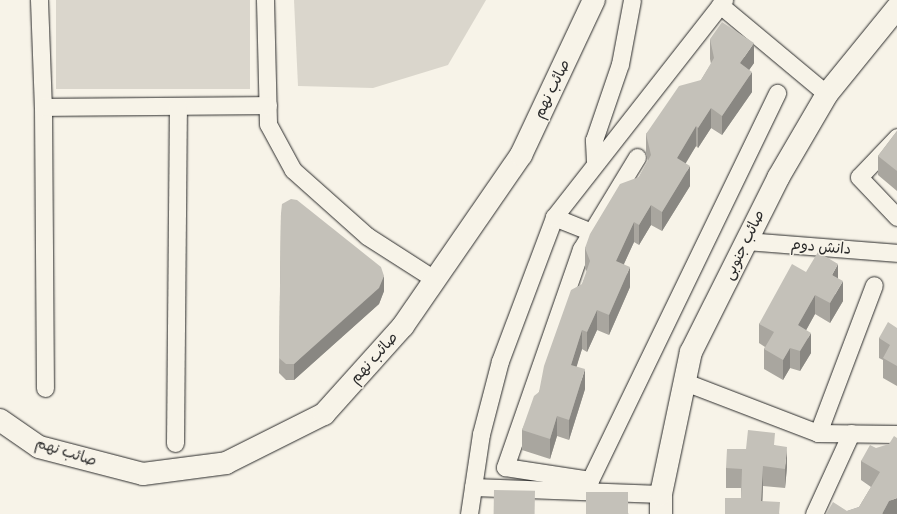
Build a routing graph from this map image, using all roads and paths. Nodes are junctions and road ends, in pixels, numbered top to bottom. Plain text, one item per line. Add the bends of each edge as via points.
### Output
1 (39, 0) edge
2 (265, 0) edge
3 (594, 0) edge
4 (632, 0) edge
5 (722, 2) edge
6 (897, 8) edge
7 (777, 93) dead end
8 (827, 94) junction
9 (268, 105) junction
10 (178, 106) junction
11 (43, 107) junction
12 (897, 137) edge
13 (637, 157) dead end
14 (595, 161) junction
15 (554, 217) junction
16 (897, 217) edge
17 (591, 232) junction
18 (745, 241) junction
19 (897, 253) edge
20 (434, 279) junction
21 (874, 285) dead end
22 (685, 382) junction
23 (45, 388) dead end
24 (0, 420) edge
25 (818, 433) junction
26 (851, 433) junction
27 (897, 434) edge
28 (175, 443) dead end
29 (473, 487) junction
30 (661, 504) edge
31 (469, 514) edge
32 (814, 514) edge

1 - 11 street
2 - 9 street
3 - 20 main road, صائب نهم via 521,154
4 - 14 street via 620,64 594,140
5 - 8 street
5 - 14 street via 667,76
6 - 8 main road, صائب جنوبی
7 - 17 street via 590,480 505,467 581,249
8 - 18 main road, صائب جنوبی
9 - 10 street
9 - 20 street via 268,124 293,170 367,236
10 - 11 street
10 - 28 street
11 - 23 street
12 - 16 street via 859,177
13 - 17 street
14 - 15 street
15 - 17 street
15 - 29 street via 500,361 481,434
18 - 19 street, دانش دوم
18 - 22 main road, صائب جنوبی via 691,352
20 - 24 main road, صائب نهم via 403,326 324,414 226,464 143,474 39,447
21 - 25 street
22 - 25 street
22 - 30 main road, صائب جنوبی
25 - 26 street
26 - 27 street
26 - 32 street
29 - 30 street
29 - 31 street

